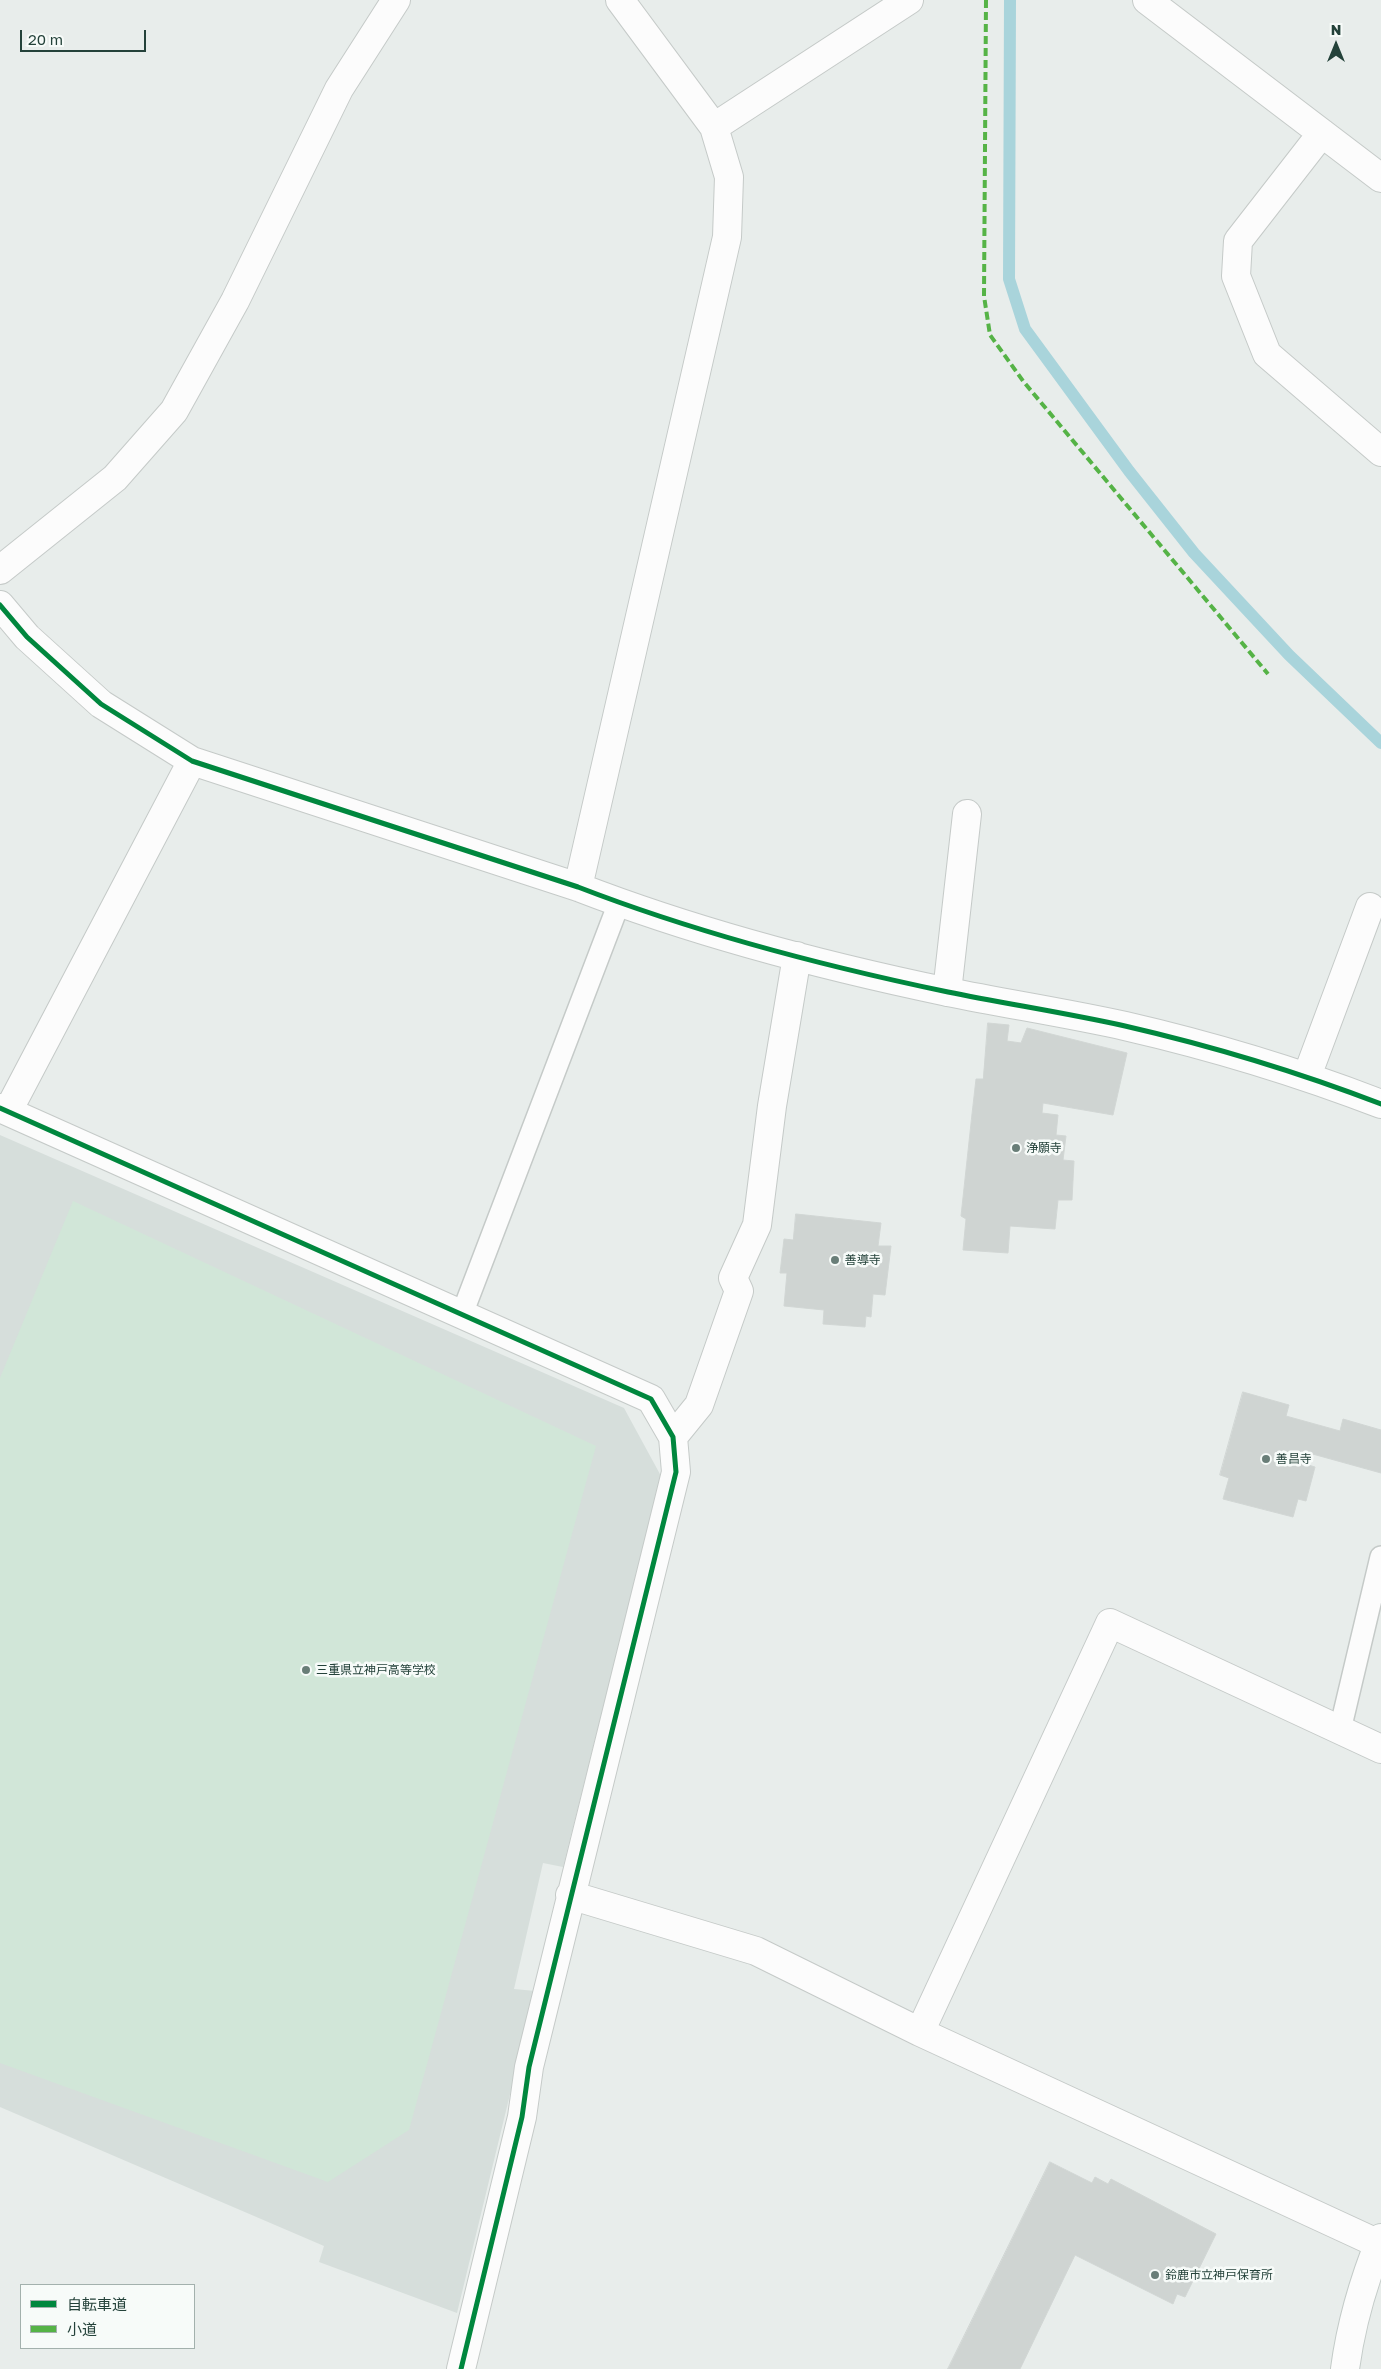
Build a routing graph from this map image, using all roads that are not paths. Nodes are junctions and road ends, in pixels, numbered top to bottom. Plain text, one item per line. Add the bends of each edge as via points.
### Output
1 (396, 0) edge
2 (620, 0) edge
3 (909, 0) edge
4 (1147, 0) edge
5 (714, 127) junction
6 (1322, 133) junction
7 (1381, 178) edge
8 (1381, 452) edge
9 (0, 570) edge
10 (0, 605) edge
11 (192, 761) junction
12 (968, 814) dead end
13 (578, 887) junction
14 (620, 903) junction
15 (1370, 907) dead end
16 (798, 956) junction
17 (947, 992) junction
18 (1307, 1076) junction
19 (1381, 1104) edge
20 (4, 1109) edge
21 (462, 1314) junction
22 (673, 1437) junction
23 (1380, 1563) edge
24 (1340, 1730) junction
25 (1381, 1750) edge
26 (570, 1895) junction
27 (920, 2032) junction
28 (1380, 2243) edge
29 (461, 2369) edge
30 (1345, 2369) edge

1 - 9 street via 339,90 235,301 174,412 115,478
2 - 5 street
3 - 5 street
4 - 6 street
5 - 13 street via 729,177 727,237
6 - 7 street
6 - 8 street via 1238,241 1236,276 1267,354
10 - 11 street via 27,637 101,704
11 - 13 street
11 - 20 street
12 - 17 street
13 - 14 street
14 - 16 street
14 - 21 lane
15 - 18 street
16 - 17 street
16 - 22 street via 772,1106 757,1226 733,1278 740,1291 699,1404
17 - 18 street via 1125,1026
18 - 19 street
20 - 21 street
21 - 22 street via 651,1399
22 - 26 street via 676,1472
23 - 24 lane
24 - 25 street
24 - 27 street via 1110,1623
26 - 27 street via 756,1951
26 - 29 street via 529,2067 522,2117
27 - 28 street
28 - 30 street via 1360,2297

